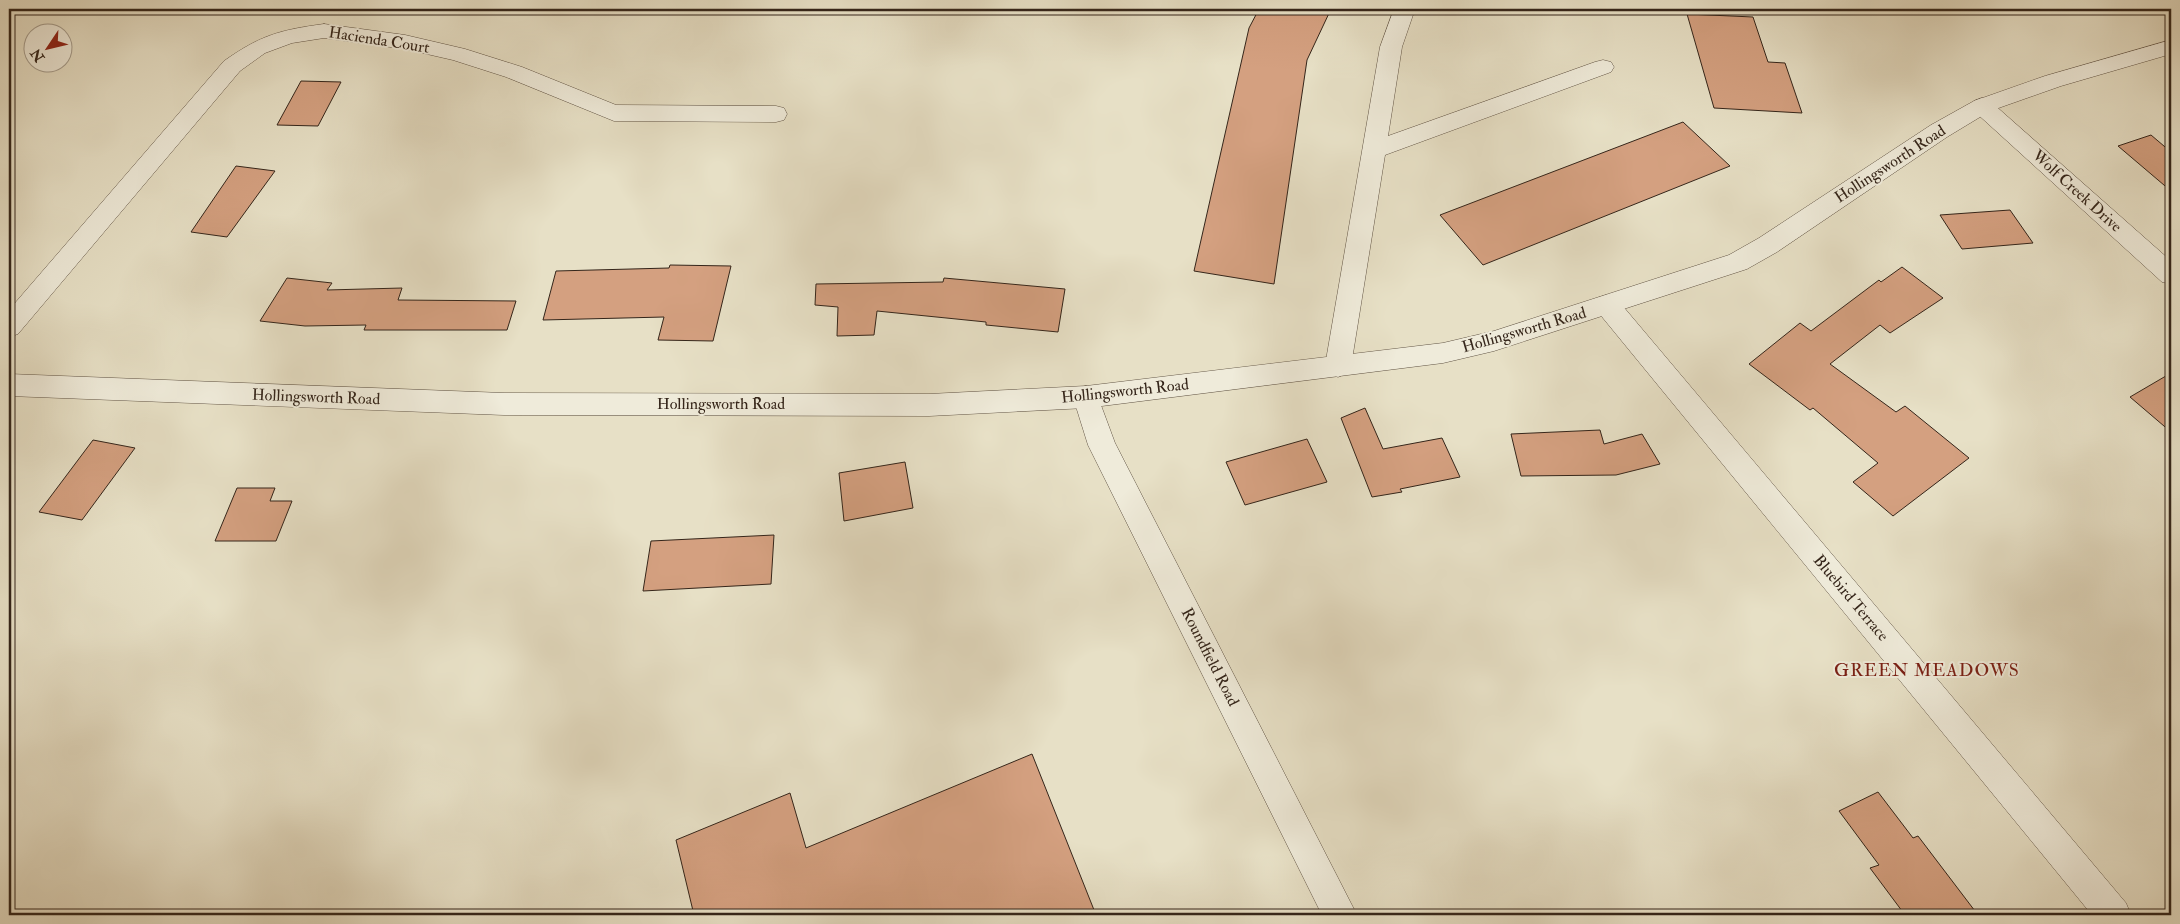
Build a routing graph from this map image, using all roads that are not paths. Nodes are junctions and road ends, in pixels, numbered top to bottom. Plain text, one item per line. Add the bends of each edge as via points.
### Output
1 (1404, 9) edge
2 (2171, 47) edge
3 (1603, 67) dead end
4 (1982, 106) junction
5 (776, 114) dead end
6 (1374, 150) junction
7 (2171, 276) edge
8 (1607, 305) junction
9 (9, 327) edge
10 (1338, 366) junction
11 (9, 385) edge
12 (1086, 397) junction
13 (1340, 915) edge
14 (2114, 915) edge

1 - 6 street via 1391,47
2 - 4 street, Hollingsworth Road via 2053,81
3 - 6 street
4 - 7 street, Wolf Creek Drive
4 - 8 street, Hollingsworth Road via 1738,262
5 - 9 street, Hacienda Court via 614,113 514,72 457,54 405,42 324,31 288,36 256,48 232,66
6 - 10 street
8 - 10 street, Hollingsworth Road via 1443,353
8 - 14 street, Bluebird Terrace
10 - 12 street, Hollingsworth Road
11 - 12 street, Hollingsworth Road via 514,404 929,405
12 - 13 street, Roundfield Road via 1114,470

